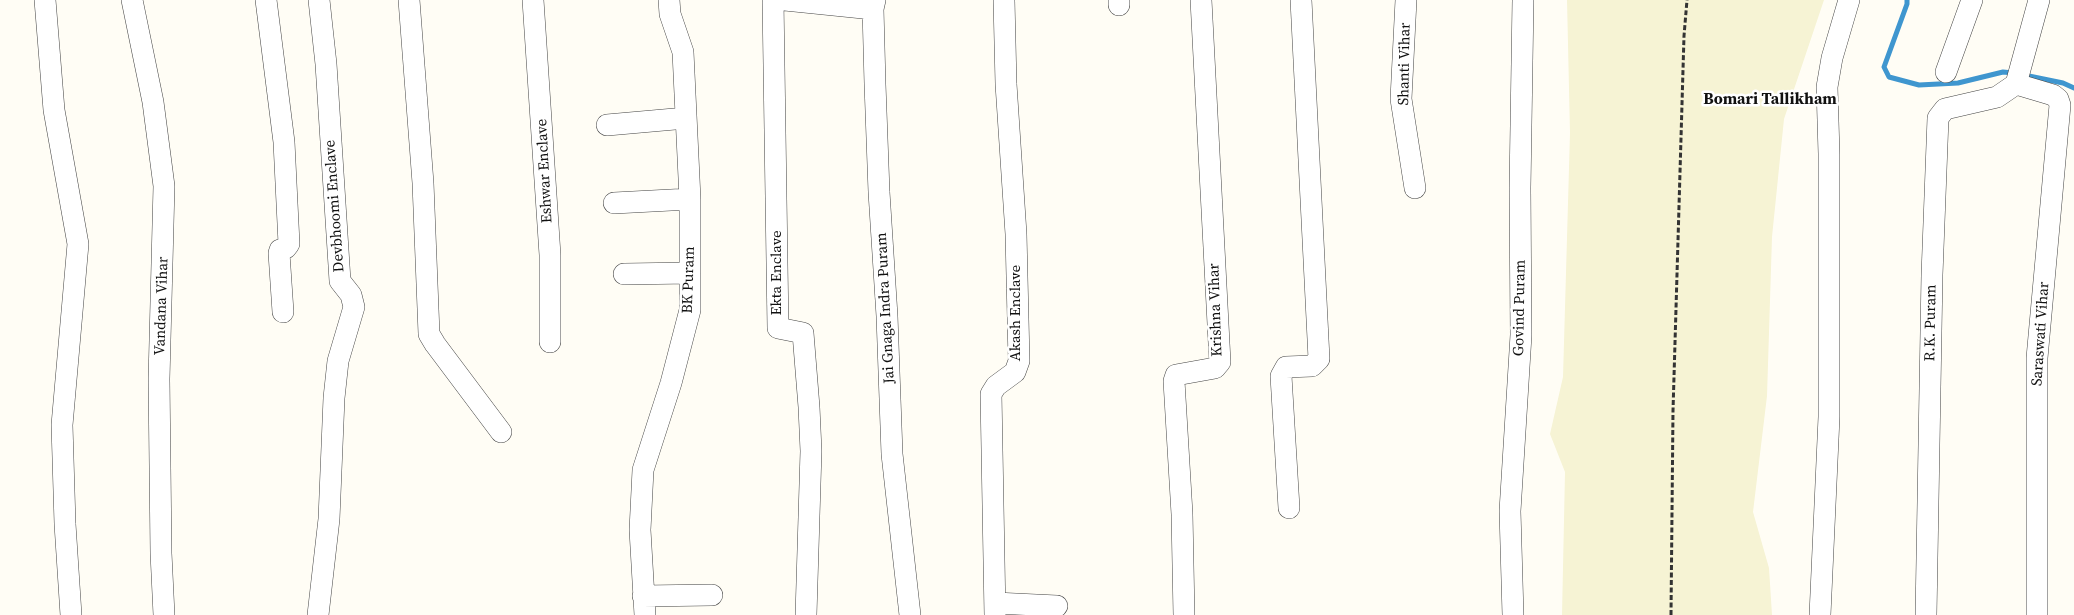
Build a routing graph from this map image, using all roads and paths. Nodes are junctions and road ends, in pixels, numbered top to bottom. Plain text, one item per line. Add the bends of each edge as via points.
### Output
1 (45, 0) edge
2 (132, 0) edge
3 (266, 0) edge
4 (319, 0) edge
5 (409, 0) edge
6 (533, 0) edge
7 (669, 0) edge
8 (773, 0) edge
9 (785, 0) edge
10 (1004, 0) edge
11 (1201, 0) edge
12 (1301, 0) edge
13 (1406, 0) edge
14 (1524, 0) edge
15 (1687, 0) edge
16 (1849, 0) edge
17 (1972, 0) edge
18 (2039, 0) edge
19 (874, 5) edge
20 (1946, 72) dead end
21 (2018, 76) junction
22 (686, 118) junction
23 (607, 125) dead end
24 (1415, 188) dead end
25 (690, 199) junction
26 (614, 203) dead end
27 (690, 273) junction
28 (624, 274) dead end
29 (283, 312) dead end
30 (550, 342) dead end
31 (501, 432) dead end
32 (1289, 508) dead end
33 (712, 594) dead end
34 (644, 605) edge
35 (1058, 606) dead end
36 (995, 609) edge
37 (71, 615) edge
38 (164, 615) edge
39 (318, 615) edge
40 (806, 615) edge
41 (910, 615) edge
42 (1184, 615) edge
43 (1513, 615) edge
44 (1671, 615) edge
45 (1820, 615) edge
46 (1926, 615) edge
47 (2037, 615) edge

1 - 37 street via 54,110 78,244 62,425
2 - 38 street, Vandana Vihar via 153,102 164,186 159,380
3 - 29 street via 284,142 289,244 278,253
4 - 39 street, Devbhoomi Enclave via 340,281 351,295 354,307 338,361 329,519
5 - 31 street via 423,183 429,334
6 - 30 street, Eshwar Enclave via 550,254
7 - 22 street, BK Puram via 670,14 683,52
8 - 40 street, Ekta Enclave via 778,328 803,333 809,416
9 - 19 street
10 - 36 street, Akash Enclave via 1019,362 1015,372 996,386 991,394
11 - 42 street, Krishna Vihar via 1220,362 1215,368 1176,375 1174,381
12 - 32 street via 1318,359 1312,366 1286,367 1281,376
13 - 24 street, Shanti Vihar via 1401,99
14 - 43 street, Govind Puram via 1521,335 1510,510
15 - 44 path via 1674,382
16 - 45 street via 1827,87 1828,417
17 - 20 street
18 - 21 street
19 - 41 street, Jai Gnaga Indra Puram via 892,454
21 - 46 street, R.K. Puram via 1997,97 1945,109 1938,118
21 - 47 street, Saraswati Vihar via 2053,94 2060,105 2037,358
22 - 23 street
22 - 25 street, BK Puram
25 - 26 street
25 - 27 street, BK Puram
27 - 28 street
27 - 34 street, BK Puram via 690,310 671,384 643,470 640,530
33 - 34 street
35 - 36 street

